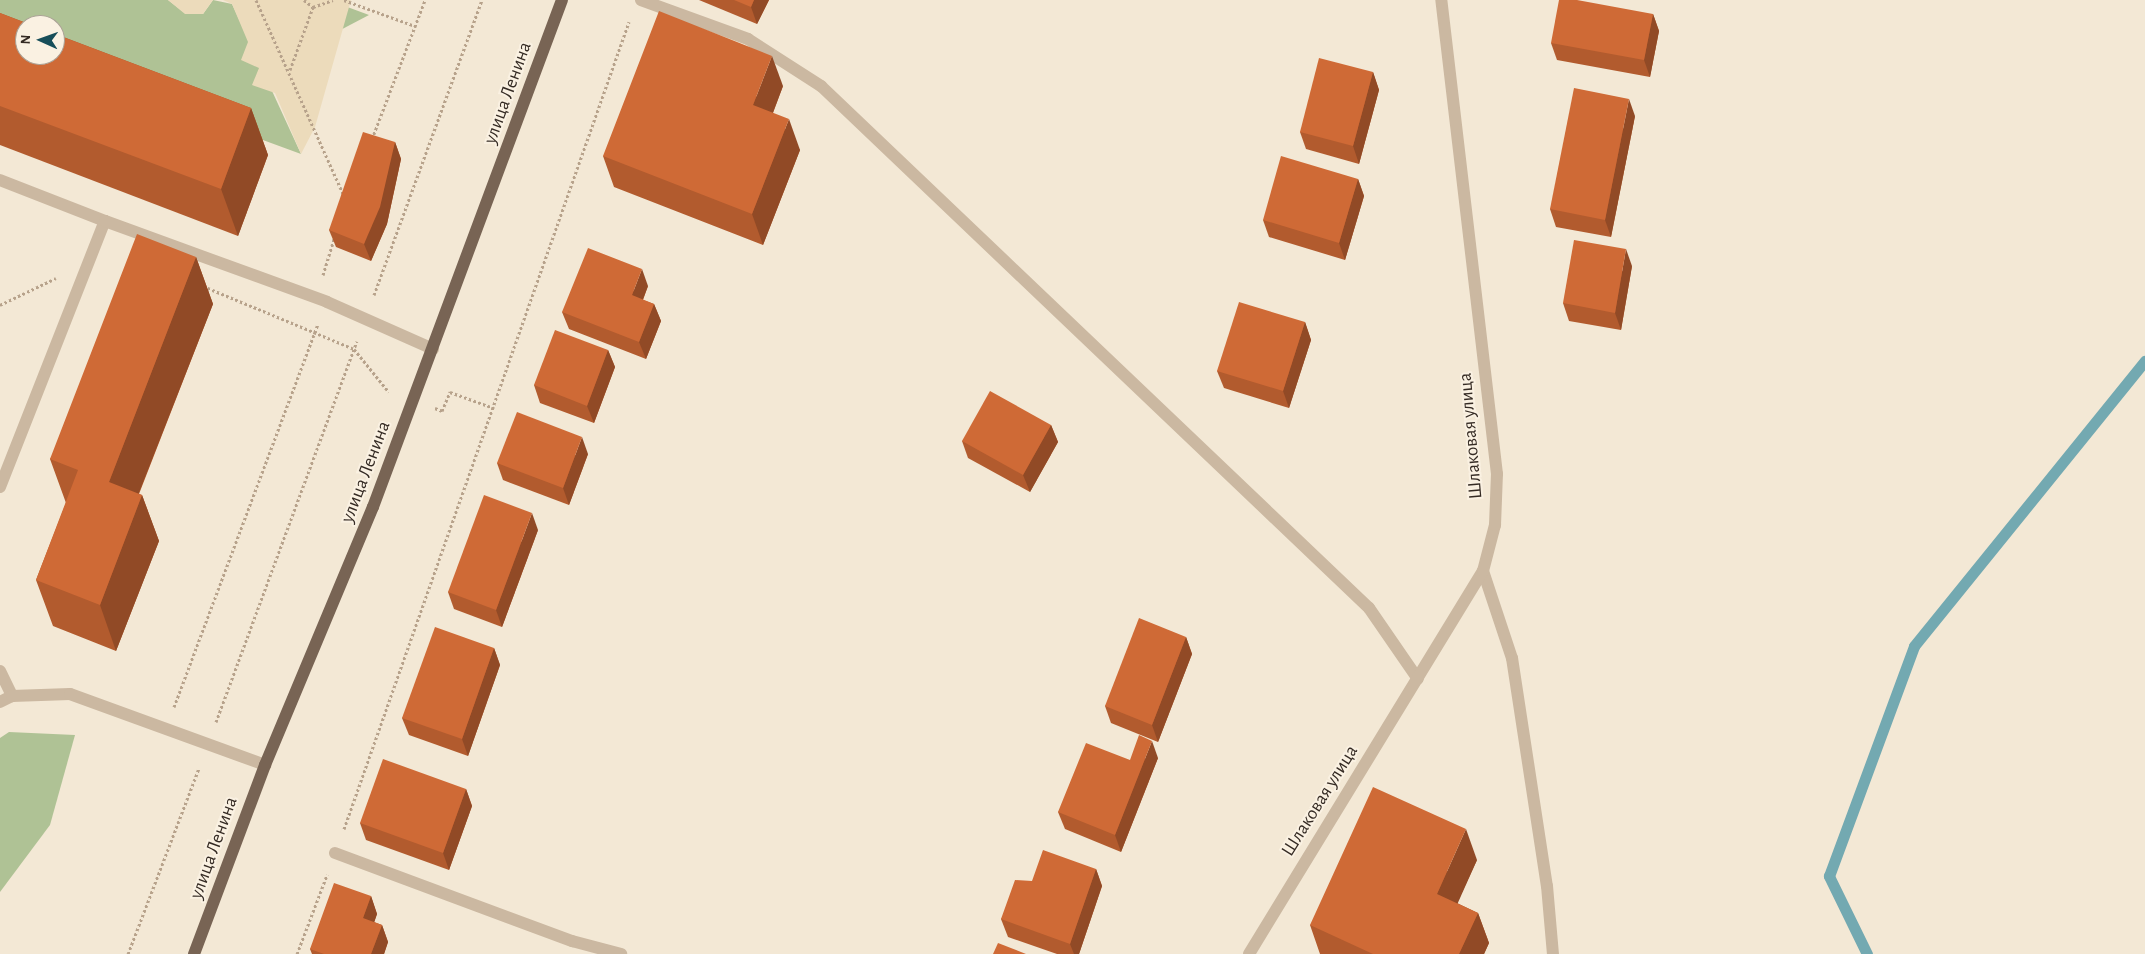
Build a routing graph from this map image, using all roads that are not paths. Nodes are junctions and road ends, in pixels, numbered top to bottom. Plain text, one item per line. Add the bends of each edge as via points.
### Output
1 (562, 0) edge
2 (641, 0) edge
3 (1441, 0) edge
4 (0, 180) edge
5 (105, 221) junction
6 (433, 349) junction
7 (0, 487) edge
8 (1483, 571) junction
9 (0, 671) edge
10 (1418, 679) junction
11 (12, 696) junction
12 (0, 702) edge
13 (265, 765) junction
14 (335, 853) road end
15 (194, 954) edge
16 (620, 954) edge
17 (1249, 954) edge
18 (1553, 954) edge

1 - 6 main road, улица Ленина
2 - 10 street via 748,39 820,86 1369,608
3 - 8 street, Шлаковая улица via 1497,474 1495,526
4 - 5 street
5 - 6 street via 326,302
5 - 7 street via 92,261
6 - 13 main road, улица Ленина
8 - 10 street, Шлаковая улица
8 - 18 street via 1512,658 1547,886
9 - 11 street
10 - 17 street, Шлаковая улица
11 - 12 street
11 - 13 street via 70,694 209,741
13 - 15 main road, улица Ленина
14 - 16 street via 572,941

